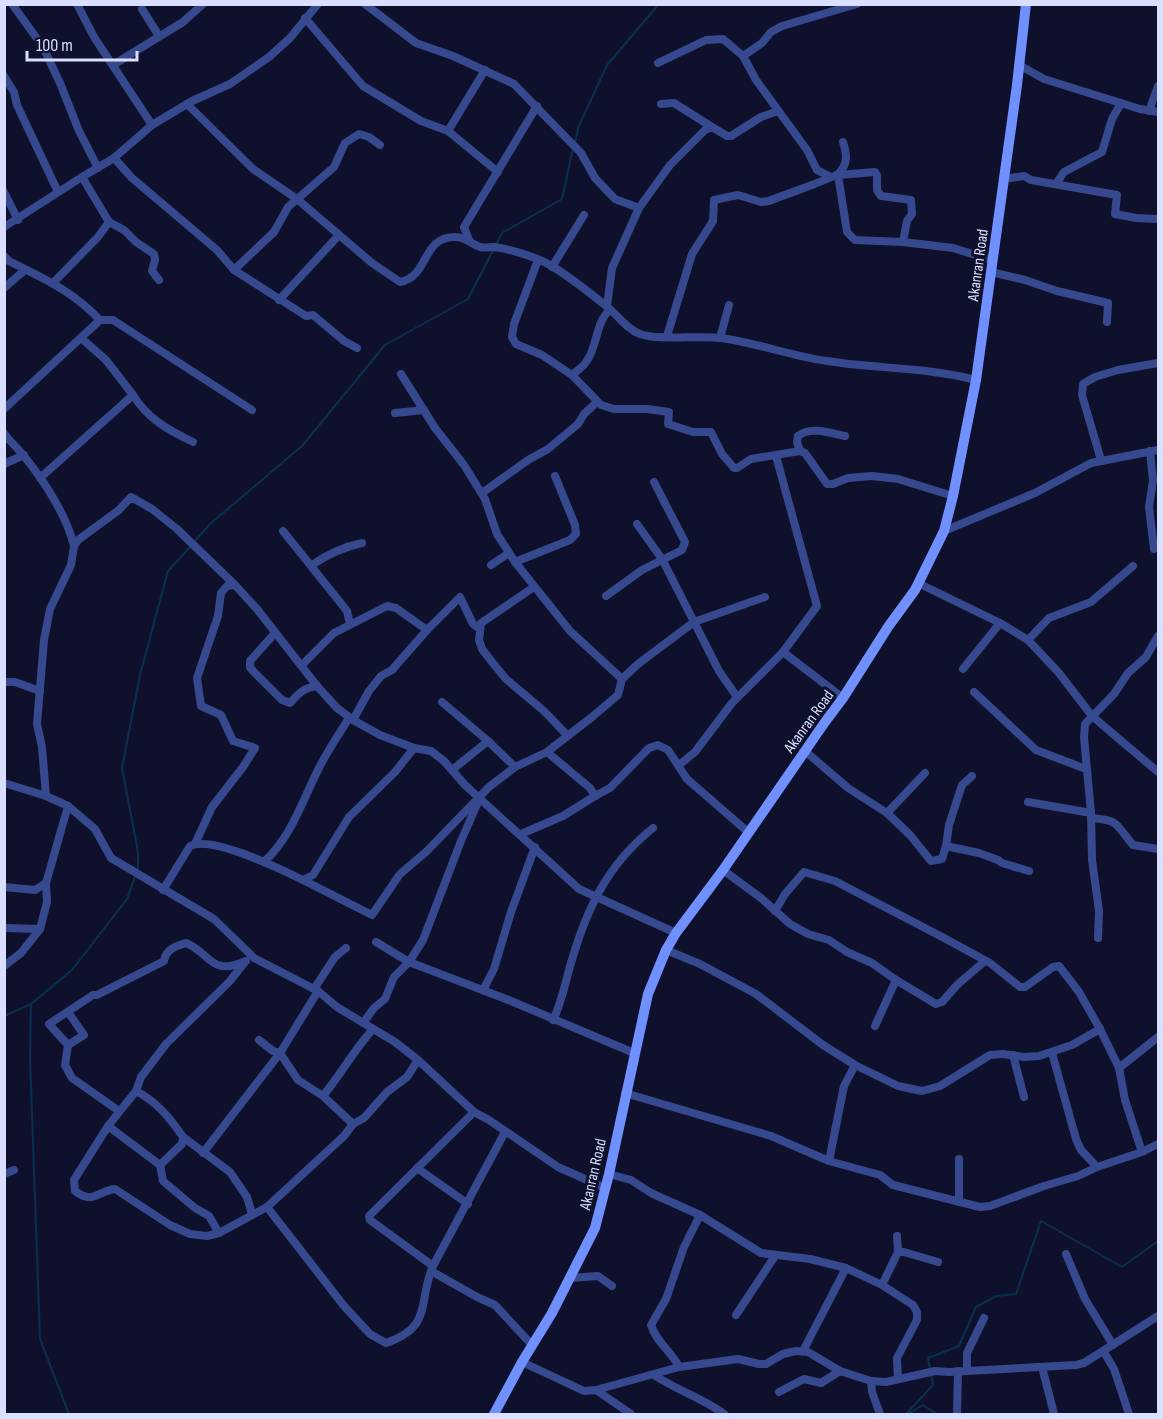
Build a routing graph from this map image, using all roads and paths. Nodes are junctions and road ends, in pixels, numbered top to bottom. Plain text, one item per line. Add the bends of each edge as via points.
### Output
1 (12, 4) edge
2 (76, 4) edge
3 (204, 4) edge
4 (318, 4) edge
5 (857, 4) edge
6 (1026, 4) edge
7 (367, 5) edge
8 (142, 9) dead end
9 (305, 18) junction
10 (159, 36) junction
11 (743, 56) junction
12 (658, 63) dead end
13 (113, 65) junction
14 (1019, 65) junction
15 (484, 70) junction
16 (4, 76) edge
17 (1158, 86) edge
18 (1121, 103) junction
19 (187, 104) junction
20 (661, 104) dead end
21 (537, 106) junction
22 (778, 111) junction
23 (1149, 111) junction
24 (1158, 112) edge
25 (152, 125) junction
26 (712, 127) junction
27 (448, 131) junction
28 (843, 142) dead end
29 (380, 145) dead end
30 (114, 158) junction
31 (98, 168) junction
32 (498, 172) junction
33 (835, 176) junction
34 (81, 177) junction
35 (1004, 179) junction
36 (1056, 184) junction
37 (4, 192) edge
38 (58, 192) junction
39 (297, 199) junction
40 (639, 208) junction
41 (584, 215) dead end
42 (1158, 219) edge
43 (18, 220) junction
44 (109, 222) junction
45 (4, 227) edge
46 (339, 235) junction
47 (470, 241) junction
48 (903, 242) junction
49 (4, 256) edge
50 (538, 260) junction
51 (992, 266) junction
52 (552, 267) junction
53 (25, 270) junction
54 (234, 270) junction
55 (159, 280) dead end
56 (53, 283) junction
57 (4, 288) edge
58 (279, 300) junction
59 (729, 305) dead end
60 (608, 308) junction
61 (100, 320) junction
62 (1107, 322) dead end
63 (667, 336) junction
64 (81, 338) junction
65 (720, 338) junction
66 (357, 348) dead end
67 (1158, 363) edge
68 (401, 374) dead end
69 (572, 375) junction
70 (976, 380) junction
71 (133, 395) junction
72 (597, 402) junction
73 (4, 409) edge
74 (252, 410) dead end
75 (424, 410) junction
76 (395, 413) dead end
77 (4, 433) edge
78 (845, 436) dead end
79 (193, 442) dead end
80 (800, 451) junction
81 (1154, 451) edge
82 (24, 455) junction
83 (776, 456) junction
84 (1101, 460) junction
85 (4, 464) edge
86 (555, 476) dead end
87 (40, 478) junction
88 (654, 482) dead end
89 (482, 493) junction
90 (954, 496) junction
91 (637, 524) dead end
92 (283, 531) dead end
93 (944, 531) junction
94 (75, 540) junction
95 (362, 543) dead end
96 (1154, 549) dead end
97 (509, 553) junction
98 (662, 560) junction
99 (515, 562) junction
100 (312, 565) junction
101 (491, 565) dead end
102 (1133, 566) dead end
103 (918, 583) junction
104 (236, 585) junction
105 (534, 587) junction
106 (606, 596) dead end
107 (765, 597) dead end
108 (694, 622) junction
109 (1000, 623) junction
110 (350, 624) junction
111 (480, 629) junction
112 (427, 630) junction
113 (276, 633) junction
114 (1158, 636) edge
115 (1028, 640) junction
116 (783, 652) junction
117 (302, 665) junction
118 (963, 669) dead end
119 (622, 679) junction
120 (4, 682) edge
121 (317, 686) junction
122 (40, 691) junction
123 (974, 692) dead end
124 (737, 698) junction
125 (843, 698) junction
126 (442, 702) dead end
127 (1092, 716) junction
128 (351, 719) junction
129 (567, 735) junction
130 (488, 741) junction
131 (414, 748) junction
132 (805, 751) junction
133 (547, 752) junction
134 (679, 765) junction
135 (515, 767) junction
136 (1086, 769) junction
137 (452, 770) junction
138 (1158, 772) edge
139 (925, 773) dead end
140 (972, 776) dead end
141 (4, 783) edge
142 (46, 796) junction
143 (596, 796) junction
144 (480, 797) junction
145 (1028, 802) dead end
146 (68, 806) junction
147 (887, 813) junction
148 (1091, 815) junction
149 (653, 828) dead end
150 (748, 832) junction
151 (521, 834) junction
152 (195, 844) junction
153 (946, 846) junction
154 (535, 847) junction
155 (1158, 849) edge
156 (264, 862) junction
157 (723, 870) junction
158 (1029, 871) dead end
159 (303, 880) junction
160 (46, 883) junction
161 (4, 887) edge
162 (163, 890) junction
163 (594, 897) junction
164 (775, 911) junction
165 (4, 928) edge
166 (40, 929) junction
167 (676, 933) junction
168 (1098, 938) dead end
169 (376, 942) dead end
170 (346, 948) dead end
171 (666, 950) junction
172 (251, 956) junction
173 (986, 961) junction
174 (245, 962) junction
175 (409, 962) junction
176 (4, 966) edge
177 (896, 980) junction
178 (316, 990) junction
179 (483, 990) junction
180 (68, 1012) junction
181 (554, 1020) junction
182 (363, 1023) junction
183 (875, 1026) dead end
184 (373, 1029) junction
185 (1100, 1029) junction
186 (1158, 1037) edge
187 (259, 1040) dead end
188 (68, 1045) junction
189 (279, 1053) junction
190 (634, 1053) junction
191 (1052, 1053) junction
192 (1013, 1055) junction
193 (418, 1060) junction
194 (855, 1065) junction
195 (1119, 1068) junction
196 (136, 1091) junction
197 (625, 1093) junction
198 (323, 1096) junction
199 (1024, 1097) dead end
200 (119, 1111) junction
201 (474, 1112) junction
202 (353, 1124) junction
203 (108, 1126) junction
204 (505, 1132) junction
205 (183, 1137) junction
206 (1158, 1144) edge
207 (202, 1152) junction
208 (1142, 1152) junction
209 (959, 1159) dead end
210 (830, 1161) junction
211 (160, 1165) junction
212 (1097, 1167) junction
213 (417, 1168) junction
214 (14, 1170) dead end
215 (4, 1174) edge
216 (609, 1174) junction
217 (605, 1188) junction
218 (959, 1202) junction
219 (468, 1204) junction
220 (267, 1207) junction
221 (252, 1214) junction
222 (700, 1215) junction
223 (219, 1233) junction
224 (897, 1236) dead end
225 (898, 1252) junction
226 (1066, 1254) dead end
227 (775, 1256) junction
228 (938, 1262) dead end
229 (846, 1268) junction
230 (432, 1269) junction
231 (570, 1278) junction
232 (882, 1285) junction
233 (612, 1286) dead end
234 (736, 1315) dead end
235 (1158, 1316) edge
236 (984, 1318) dead end
237 (532, 1345) junction
238 (1113, 1345) junction
239 (803, 1351) junction
240 (1104, 1352) junction
241 (522, 1362) junction
242 (1042, 1366) junction
243 (680, 1367) junction
244 (967, 1370) junction
245 (840, 1371) junction
246 (958, 1371) junction
247 (654, 1375) junction
248 (898, 1379) junction
249 (871, 1381) junction
250 (596, 1390) junction
251 (779, 1392) dead end
252 (494, 1414) edge
253 (632, 1414) edge
254 (724, 1414) edge
255 (880, 1414) edge
256 (957, 1414) edge
257 (1054, 1414) edge
258 (1129, 1414) edge

1 - 31 street via 43,46
2 - 13 street
3 - 10 street
4 - 9 street
5 - 11 street via 782,26
6 - 14 main road, Akanran Road
7 - 15 street via 416,43
8 - 10 street
9 - 19 street via 269,57 230,84
9 - 27 street via 363,86 421,121
10 - 13 street
11 - 12 street via 723,39 706,40
11 - 22 street
13 - 25 street
14 - 18 street via 1044,79
14 - 35 main road, Akanran Road
15 - 21 street via 514,84
15 - 27 street
16 - 38 street
17 - 23 street
18 - 23 street
18 - 36 street via 1102,152 1064,172
19 - 25 street
19 - 39 street via 253,169
20 - 26 street via 674,103
21 - 32 street
21 - 40 street via 581,153 595,178 615,199
22 - 26 street via 731,136
22 - 33 street via 817,170
23 - 24 street
25 - 30 street
26 - 40 street via 670,165
27 - 32 street
28 - 33 street via 846,162
29 - 39 street via 359,134 345,143 334,167
30 - 31 street
30 - 54 street via 132,178 211,244
31 - 34 street
32 - 47 street via 464,227
33 - 48 street via 847,232 855,240
33 - 48 street via 874,172 881,196 911,200 912,214
33 - 63 street via 769,201 738,195 714,200 713,221 692,254
34 - 38 street
34 - 44 street
35 - 36 street via 1024,176
35 - 51 main road, Akanran Road
36 - 42 street via 1117,195 1115,213
37 - 43 street
38 - 43 street
39 - 46 street
39 - 54 street via 274,231
40 - 60 street via 612,268
41 - 52 street
43 - 45 street
44 - 55 street via 154,254 152,271
44 - 56 street
46 - 47 street via 400,282 418,273 436,242 450,237
46 - 58 street
47 - 50 street
48 - 51 street via 953,248
49 - 53 street
50 - 52 street
50 - 69 street via 512,338 516,344
51 - 62 street via 1057,291 1108,303
51 - 70 main road, Akanran Road
52 - 60 street
53 - 56 street
53 - 57 street
54 - 58 street
56 - 61 street via 82,301
58 - 66 street via 306,316 313,315
59 - 65 street
60 - 63 street via 638,333
60 - 69 street via 587,362
61 - 64 street
61 - 74 street via 113,320
63 - 65 street
64 - 71 street via 106,360
64 - 73 street
65 - 70 street via 830,362 934,371
67 - 84 street via 1118,370 1083,384 1082,395
68 - 75 street
69 - 72 street
70 - 90 main road, Akanran Road
71 - 79 street via 152,419
71 - 87 street
72 - 83 street via 614,409 669,412 668,424 693,432 711,432 734,468 751,459
72 - 89 street via 548,449
75 - 76 street
75 - 89 street
77 - 82 street
78 - 80 street via 819,431 802,433 797,442
80 - 83 street
80 - 90 street via 827,484 872,476 898,479
81 - 84 street
81 - 96 street via 1149,515
82 - 85 street
82 - 87 street
83 - 116 street via 817,606
84 - 93 street via 1027,497
86 - 99 street via 576,534
87 - 94 street
88 - 98 street via 685,542 682,550
89 - 97 street via 497,534
90 - 93 main road, Akanran Road
91 - 98 street
92 - 100 street
93 - 103 main road, Akanran Road
94 - 104 street via 119,510 130,496 177,529
94 - 122 street via 71,566 50,609
95 - 100 street via 344,547
97 - 99 street
97 - 101 street
98 - 106 street
98 - 108 street
99 - 105 street
100 - 110 street via 347,610
102 - 115 street via 1091,602 1049,618
103 - 109 street
103 - 125 main road, Akanran Road
104 - 113 street
104 - 152 street via 228,586 222,593 197,678 198,693 201,706 221,715 233,741 255,748 212,807
105 - 111 street via 481,623
105 - 119 street via 570,631
107 - 108 street
108 - 119 street
108 - 124 street
109 - 115 street
109 - 118 street
110 - 112 street via 387,606
110 - 117 street via 334,633
111 - 112 street via 473,624 460,597
111 - 129 street via 482,649 492,662
112 - 128 street via 392,670 381,676
113 - 117 street
113 - 121 street via 250,661 253,671 290,703 307,687
114 - 127 street via 1146,657
115 - 127 street
116 - 124 street
116 - 125 street
117 - 121 street
119 - 129 street via 618,695
120 - 122 street
121 - 128 street
122 - 142 street via 37,724
123 - 136 street via 1036,750
124 - 134 street via 695,752
125 - 132 main road, Akanran Road
126 - 130 street
127 - 136 street via 1085,724
127 - 138 street
128 - 131 street
128 - 156 street via 316,772 297,819
129 - 133 street
130 - 135 street
130 - 137 street
131 - 137 street via 431,750
131 - 159 street via 349,817 313,875
132 - 147 street via 848,788
132 - 150 main road, Akanran Road
133 - 135 street
133 - 143 street
134 - 143 street via 668,750 657,745
134 - 150 street via 687,779
135 - 144 street
136 - 148 street
137 - 144 street
139 - 147 street
140 - 153 street via 962,785
141 - 142 street
142 - 146 street
143 - 151 street
144 - 151 street
144 - 159 street via 400,874 372,915
144 - 175 street via 426,934
145 - 148 street
146 - 160 street
146 - 162 street via 95,829 111,858
147 - 153 street via 932,861 942,859
148 - 155 street via 1116,823 1133,845
148 - 168 street via 1092,860 1100,911
149 - 163 street via 631,848
150 - 157 main road, Akanran Road
151 - 154 street
152 - 156 street via 217,845
152 - 162 street
153 - 158 street
154 - 163 street via 579,889
154 - 179 street via 494,969
156 - 159 street
157 - 164 street
157 - 167 main road, Akanran Road
160 - 161 street via 35,890
160 - 166 street via 47,902
162 - 172 street via 214,919
163 - 167 street
163 - 181 street
164 - 173 street via 804,872 835,881
164 - 177 street via 790,924 829,940
165 - 166 street
166 - 176 street via 21,953
167 - 171 main road, Akanran Road
169 - 175 street
170 - 178 street via 335,957
171 - 190 main road, Akanran Road via 648,994
171 - 194 street via 756,994
172 - 174 street
172 - 178 street
173 - 177 street via 936,1004
173 - 185 street via 1022,988 1059,966
174 - 180 street via 213,964 186,943 172,948 164,961 93,995
174 - 196 street via 166,1044 141,1077
175 - 179 street
175 - 182 street via 394,977 385,999
177 - 183 street
178 - 182 street
178 - 189 street
179 - 181 street
180 - 188 street via 84,1035
180 - 188 street via 49,1024
181 - 190 street
182 - 184 street
184 - 193 street
184 - 198 street
185 - 191 street
185 - 195 street
186 - 195 street
187 - 189 street
188 - 200 street via 65,1065 72,1078
189 - 198 street via 298,1080
189 - 207 street
190 - 197 main road, Akanran Road
191 - 192 street
191 - 212 street via 1076,1138
192 - 194 street via 990,1055 940,1086 922,1091 898,1086
192 - 199 street
193 - 201 street
193 - 202 street via 407,1077
194 - 210 street via 844,1086
195 - 208 street
196 - 200 street
196 - 205 street via 167,1114
197 - 210 street via 771,1136
197 - 216 main road, Akanran Road
198 - 202 street
200 - 203 street
201 - 204 street
201 - 213 street
202 - 220 street
203 - 211 street
203 - 223 street via 74,1180 75,1191 92,1198 115,1189 190,1234
204 - 217 street via 558,1167
204 - 219 street
205 - 207 street
205 - 211 street via 182,1144
206 - 208 street
207 - 221 street via 231,1173 247,1197
208 - 212 street
209 - 218 street
210 - 218 street via 880,1175 894,1185
211 - 223 street via 163,1180 209,1216
212 - 218 street via 990,1206
213 - 219 street
213 - 230 street via 369,1215 370,1220
214 - 215 street
216 - 217 main road, Akanran Road
216 - 222 street via 631,1180
217 - 231 main road, Akanran Road via 595,1228
219 - 230 street
220 - 221 street
220 - 230 street via 344,1306 370,1334 386,1343 401,1338 421,1318
221 - 223 street
222 - 227 street via 761,1253
222 - 243 street via 651,1326
224 - 225 street
225 - 228 street
225 - 232 street
226 - 238 street via 1085,1299
227 - 229 street
227 - 234 street
229 - 232 street
229 - 239 street
230 - 237 street via 495,1305
231 - 233 street via 598,1276
231 - 237 main road, Akanran Road
232 - 248 street via 913,1305 917,1312 917,1320 897,1358
235 - 238 street
236 - 244 street via 967,1353
237 - 241 main road, Akanran Road
238 - 240 street
239 - 243 street via 783,1354 766,1364 738,1359
239 - 245 street
240 - 242 street via 1076,1365
240 - 258 street
241 - 250 street via 584,1390
241 - 252 main road, Akanran Road
242 - 244 street
242 - 257 street
243 - 247 street
244 - 246 street
245 - 249 street
245 - 251 street via 821,1383 804,1379
246 - 248 street
246 - 256 street
247 - 250 street
247 - 254 street
248 - 249 street
249 - 255 street
250 - 253 street

